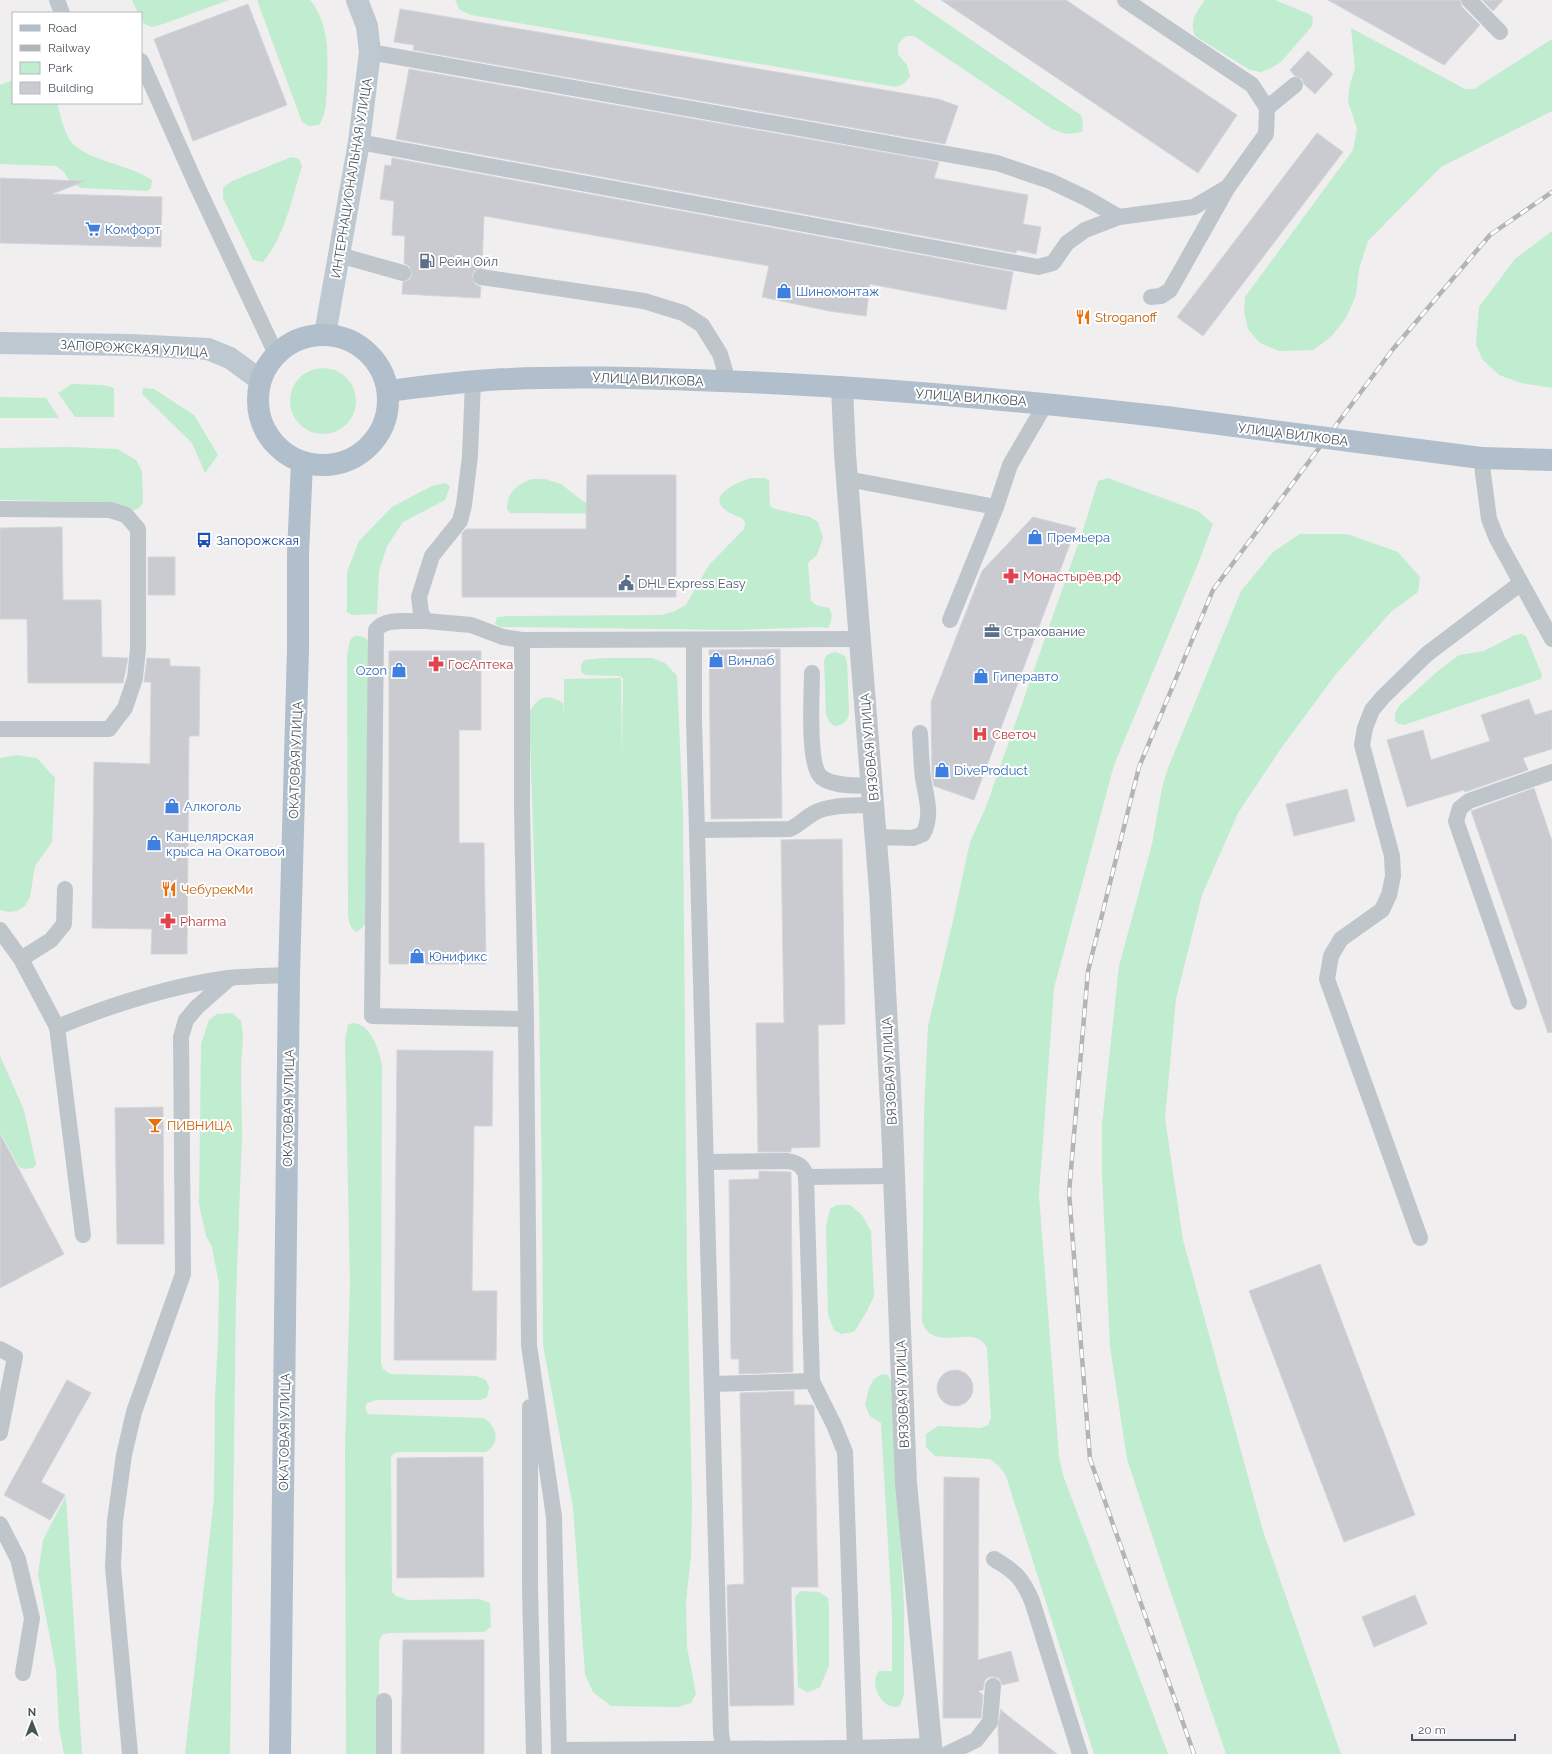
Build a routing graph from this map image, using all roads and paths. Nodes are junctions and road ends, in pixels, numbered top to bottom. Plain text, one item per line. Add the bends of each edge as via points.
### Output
1 (57, 0) edge
2 (357, 0) edge
3 (1125, 0) edge
4 (1469, 0) edge
5 (62, 12) edge
6 (1500, 32) dead end
7 (370, 52) junction
8 (142, 63) edge
9 (1295, 85) dead end
10 (1267, 108) junction
11 (359, 142) junction
12 (1228, 187) junction
13 (1119, 218) junction
14 (339, 255) junction
15 (403, 273) dead end
16 (481, 276) dead end
17 (1151, 297) dead end
18 (325, 334) junction
19 (0, 343) edge
20 (276, 354) junction
21 (260, 380) junction
22 (473, 381) junction
23 (728, 381) junction
24 (842, 387) junction
25 (388, 390) junction
26 (1046, 403) junction
27 (1481, 458) junction
28 (1552, 460) edge
29 (302, 462) junction
30 (847, 479) junction
31 (996, 508) junction
32 (0, 509) edge
33 (1521, 582) junction
34 (950, 620) dead end
35 (426, 622) junction
36 (860, 639) junction
37 (1552, 639) edge
38 (522, 640) junction
39 (694, 640) junction
40 (812, 673) dead end
41 (0, 729) edge
42 (920, 733) dead end
43 (1552, 772) edge
44 (873, 795) junction
45 (697, 830) junction
46 (876, 837) junction
47 (65, 888) dead end
48 (0, 930) edge
49 (21, 959) junction
50 (289, 975) junction
51 (230, 978) junction
52 (1519, 1002) dead end
53 (526, 1019) junction
54 (56, 1027) junction
55 (706, 1162) junction
56 (894, 1176) junction
57 (806, 1177) junction
58 (83, 1235) dead end
59 (1420, 1238) dead end
60 (529, 1345) junction
61 (0, 1349) edge
62 (812, 1381) junction
63 (712, 1384) junction
64 (0, 1433) edge
65 (0, 1524) edge
66 (994, 1559) dead end
67 (23, 1673) dead end
68 (993, 1686) dead end
69 (384, 1701) dead end
70 (534, 1732) junction
71 (559, 1732) junction
72 (855, 1748) junction
73 (937, 1751) edge
74 (559, 1752) edge
75 (725, 1752) edge
76 (130, 1754) edge
77 (280, 1754) edge
78 (384, 1754) edge
79 (534, 1754) edge
80 (1080, 1754) edge

1 - 5 lane
2 - 7 main road, ИНТЕРНАЦИОНАЛЬНАЯ УЛИЦА via 367,26
3 - 10 lane via 1252,85
4 - 6 lane
7 - 11 main road, ИНТЕРНАЦИОНАЛЬНАЯ УЛИЦА
7 - 13 lane via 997,163 1050,181 1086,198
8 - 20 lane
9 - 10 lane
10 - 12 lane via 1266,134
11 - 13 lane via 1038,267 1053,263 1067,243 1085,230
11 - 14 main road, ИНТЕРНАЦИОНАЛЬНАЯ УЛИЦА
12 - 13 lane via 1194,207
12 - 17 lane via 1170,290 1161,296
14 - 15 lane
14 - 18 main road, ИНТЕРНАЦИОНАЛЬНАЯ УЛИЦА
16 - 23 lane via 644,301 683,313 702,325 720,354
18 - 20 main road via 307,336 290,343
18 - 25 main road via 350,340 367,351 380,366
19 - 21 main road, ЗАПОРОЖСКАЯ УЛИЦА via 208,349 230,358
20 - 21 main road
21 - 29 main road via 259,415 265,430 274,444
22 - 23 main road, УЛИЦА ВИЛКОВА via 597,377
22 - 25 main road, УЛИЦА ВИЛКОВА
22 - 35 lane via 470,456 464,505 460,521 432,556 419,597
23 - 24 main road, УЛИЦА ВИЛКОВА
24 - 26 main road, УЛИЦА ВИЛКОВА
24 - 30 street, ВЯЗОВАЯ УЛИЦА
25 - 29 main road via 386,420 380,434 365,450 346,461 331,464 316,465
26 - 27 main road, УЛИЦА ВИЛКОВА, bridge
26 - 31 lane via 1010,465
27 - 28 main road, УЛИЦА ВИЛКОВА
27 - 33 lane via 1488,520
29 - 50 main road, ОКАТОВАЯ УЛИЦА
30 - 31 lane
30 - 36 street, ВЯЗОВАЯ УЛИЦА
31 - 34 lane
32 - 41 lane via 110,510 126,515 138,529 138,649 135,678 125,708 109,729
33 - 37 lane
33 - 59 lane via 1427,654 1383,697 1372,710 1362,745 1392,856 1393,876 1389,895 1382,910 1341,939 1331,956 1327,978
35 - 38 lane via 471,625 503,637
35 - 53 lane via 387,622 376,630 372,1016
36 - 39 lane
36 - 44 street, ВЯЗОВАЯ УЛИЦА
38 - 39 lane
38 - 53 lane
39 - 45 lane
40 - 44 lane via 812,752 815,768 827,781 855,786
42 - 46 lane via 929,812 927,826 923,834 913,838
43 - 52 lane via 1469,801 1460,808 1456,821
44 - 45 lane via 813,814 790,829
44 - 46 street, ВЯЗОВАЯ УЛИЦА
45 - 55 lane
46 - 56 street, ВЯЗОВАЯ УЛИЦА
47 - 49 lane via 64,924 51,940
48 - 49 lane
49 - 54 lane
50 - 51 lane
50 - 77 main road, ОКАТОВАЯ УЛИЦА
51 - 54 lane via 203,982 121,1003
51 - 76 lane via 186,1020 181,1037 183,1274 134,1412 124,1455 115,1521 113,1567
53 - 60 lane
54 - 58 lane
55 - 57 lane via 788,1161 801,1166
55 - 63 lane
56 - 57 lane
56 - 73 street, ВЯЗОВАЯ УЛИЦА via 906,1483
57 - 62 lane
60 - 70 lane via 530,1589
60 - 71 lane via 554,1517
61 - 64 lane via 15,1357
62 - 63 lane
62 - 72 lane via 845,1452
63 - 75 lane via 721,1734
65 - 67 lane via 18,1559 32,1618
66 - 80 lane via 1013,1570 1025,1585
68 - 73 lane via 990,1722 976,1740
69 - 78 lane
70 - 71 lane
70 - 79 lane
71 - 74 lane
72 - 73 lane
72 - 75 lane
74 - 75 lane

